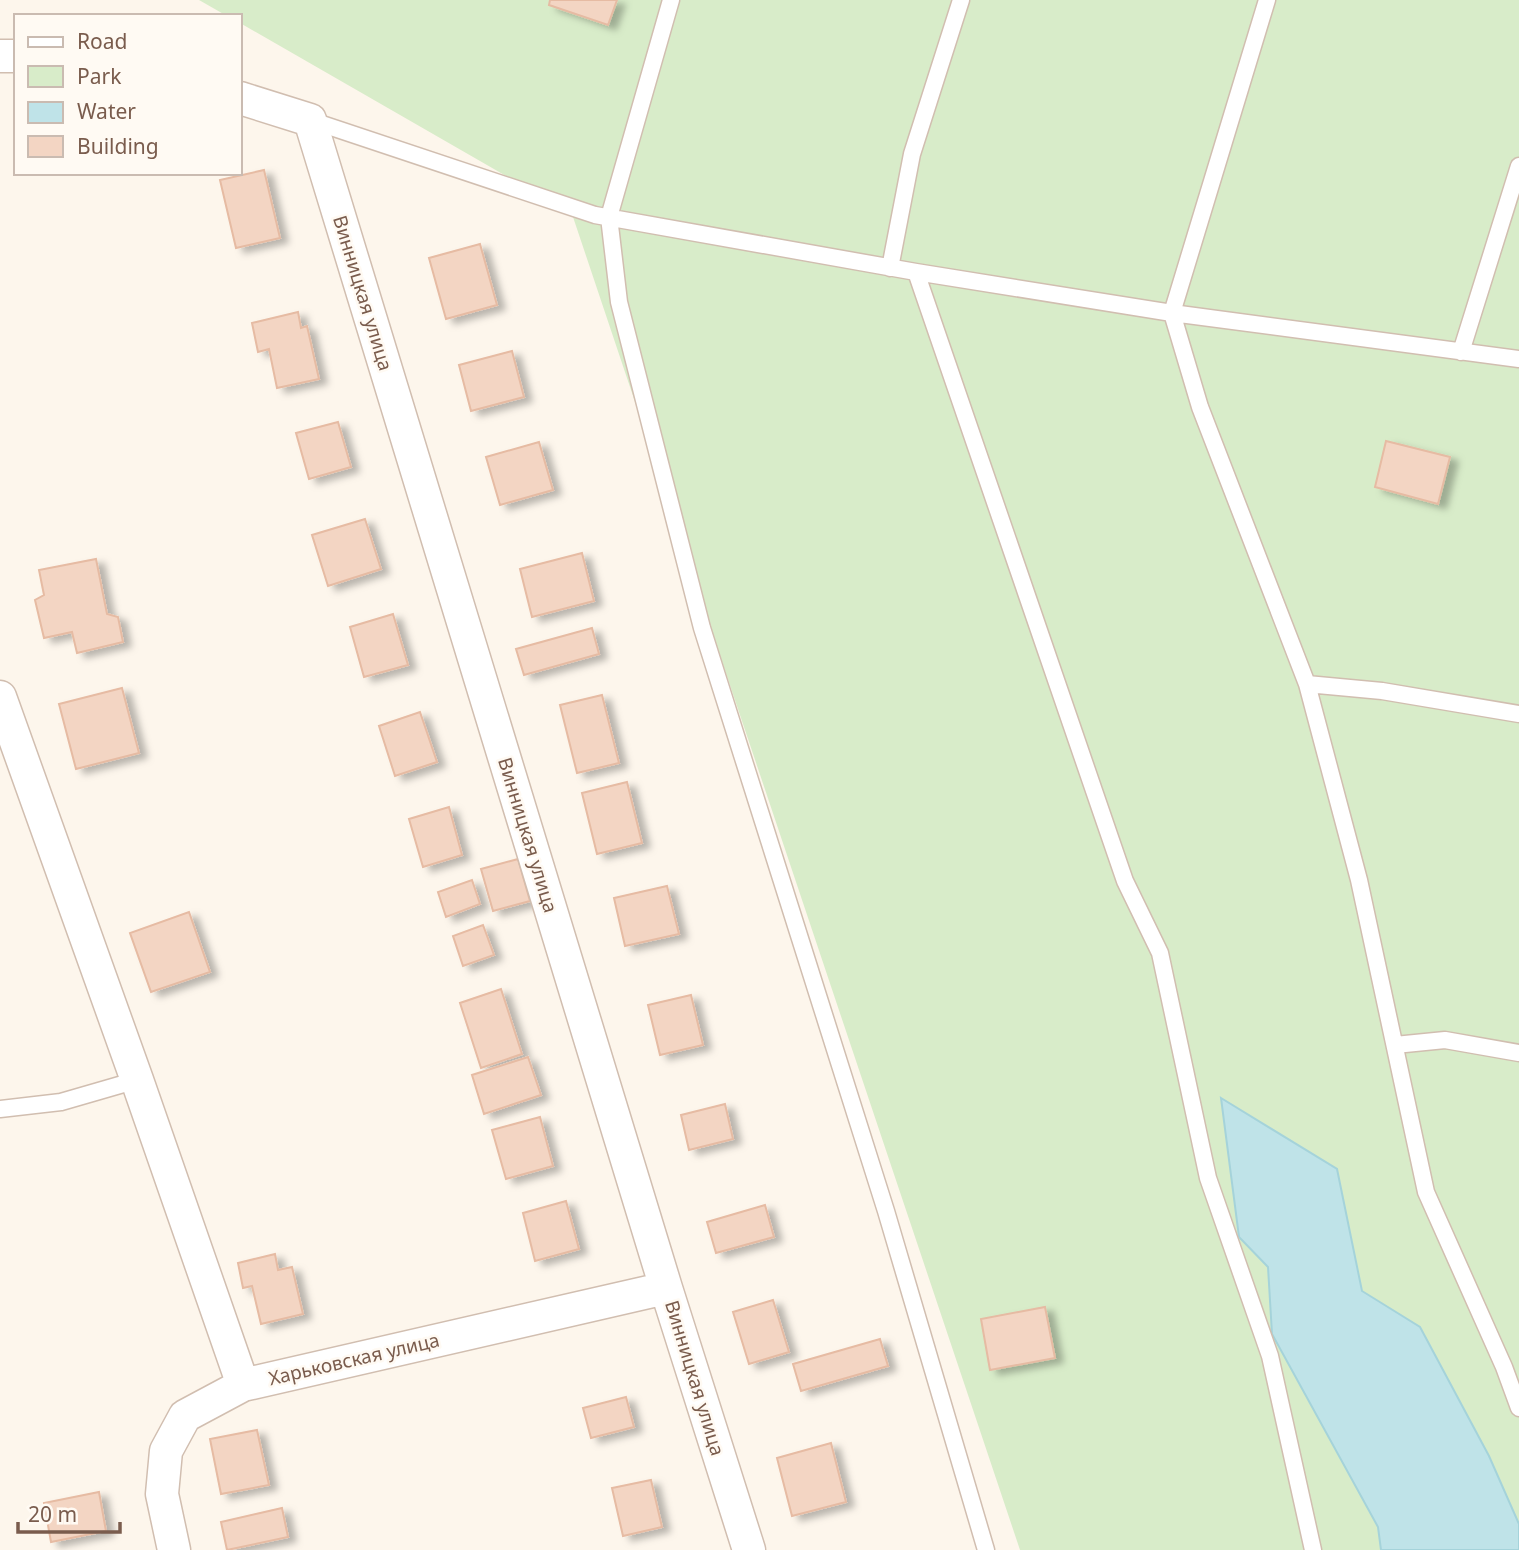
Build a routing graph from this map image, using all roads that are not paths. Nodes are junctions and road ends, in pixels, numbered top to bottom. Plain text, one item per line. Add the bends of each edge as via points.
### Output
1 (671, 0) edge
2 (961, 0) edge
3 (1267, 0) edge
4 (242, 99) edge
5 (310, 120) junction
6 (1519, 166) edge
7 (609, 217) junction
8 (890, 268) junction
9 (916, 272) junction
10 (1172, 313) junction
11 (1461, 352) junction
12 (1519, 359) edge
13 (1307, 684) junction
14 (0, 696) edge
15 (1519, 714) edge
16 (1395, 1045) junction
17 (1519, 1053) edge
18 (137, 1080) junction
19 (0, 1109) edge
20 (666, 1288) junction
21 (243, 1385) junction
22 (1516, 1389) edge
23 (1519, 1408) edge
24 (174, 1550) edge
25 (749, 1550) edge
26 (986, 1550) edge
27 (1313, 1550) edge

1 - 7 lane
2 - 8 lane via 912,154
3 - 10 lane
4 - 5 street
5 - 7 lane
5 - 20 street, Винницкая улица
6 - 11 lane
7 - 8 lane
7 - 26 lane via 619,302 702,628 886,1211
8 - 9 lane
9 - 10 lane
9 - 27 lane via 1125,881 1160,953 1208,1178 1270,1356
10 - 11 lane
10 - 13 lane via 1200,407
11 - 12 lane
13 - 15 lane via 1382,691
13 - 16 lane via 1359,880
14 - 18 street
16 - 17 lane via 1445,1040
16 - 22 lane via 1426,1192
18 - 19 lane via 61,1102
18 - 21 street
20 - 21 street, Харьковская улица
20 - 25 street, Винницкая улица
21 - 24 street, Харьковская улица via 185,1416 166,1451 162,1494
22 - 23 lane

